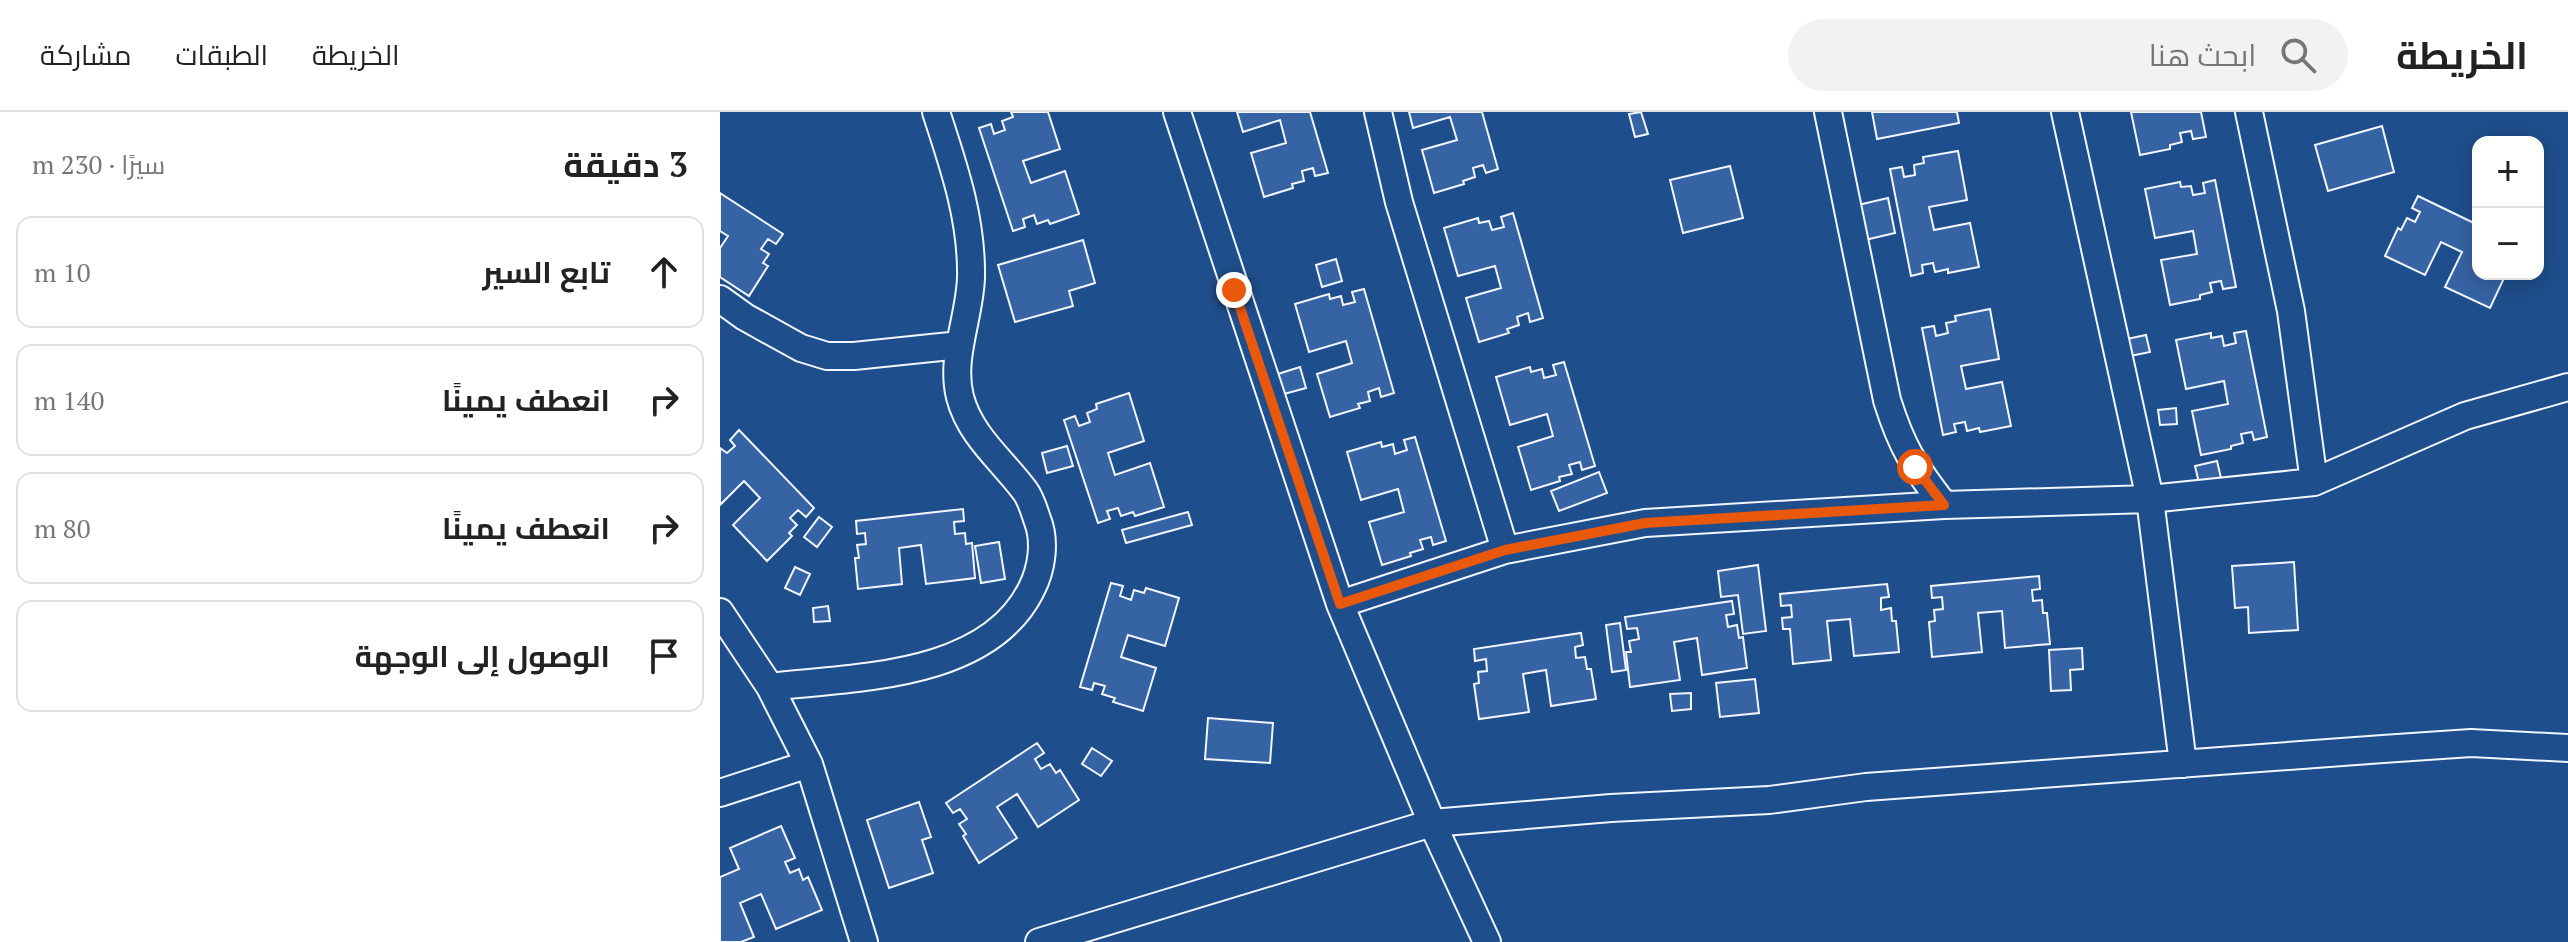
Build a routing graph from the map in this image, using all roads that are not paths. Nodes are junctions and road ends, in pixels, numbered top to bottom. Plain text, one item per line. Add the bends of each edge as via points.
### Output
1 (936, 112) edge
2 (1177, 112) edge
3 (1378, 112) edge
4 (1828, 112) edge
5 (2065, 112) edge
6 (2249, 112) edge
7 (720, 299) edge
8 (960, 345) junction
9 (2568, 387) edge
10 (2314, 482) junction
11 (2150, 499) junction
12 (1944, 505) junction
13 (1505, 550) junction
14 (1340, 604) junction
15 (720, 612) edge
16 (770, 687) junction
17 (2568, 748) edge
18 (809, 764) junction
19 (2183, 764) junction
20 (720, 793) edge
21 (1432, 823) junction
22 (864, 942) edge
23 (1039, 942) edge
24 (1487, 942) edge

1 - 8 street via 968,217 971,279
2 - 14 street
3 - 13 street via 1399,202
4 - 12 street via 1887,400 1904,448
5 - 11 street
6 - 10 street via 2291,311
7 - 8 street via 801,348 827,356
8 - 16 street via 960,398 971,425 1027,493 1039,524 1042,554 1023,605 999,632 950,658 887,674
9 - 10 street via 2465,416
10 - 11 street
11 - 12 street
11 - 19 street
12 - 13 street via 1645,523
13 - 14 street
14 - 21 street
15 - 16 street
16 - 18 street
17 - 19 street via 2471,743
18 - 20 street
18 - 22 street
19 - 21 street
21 - 23 street
21 - 24 street

